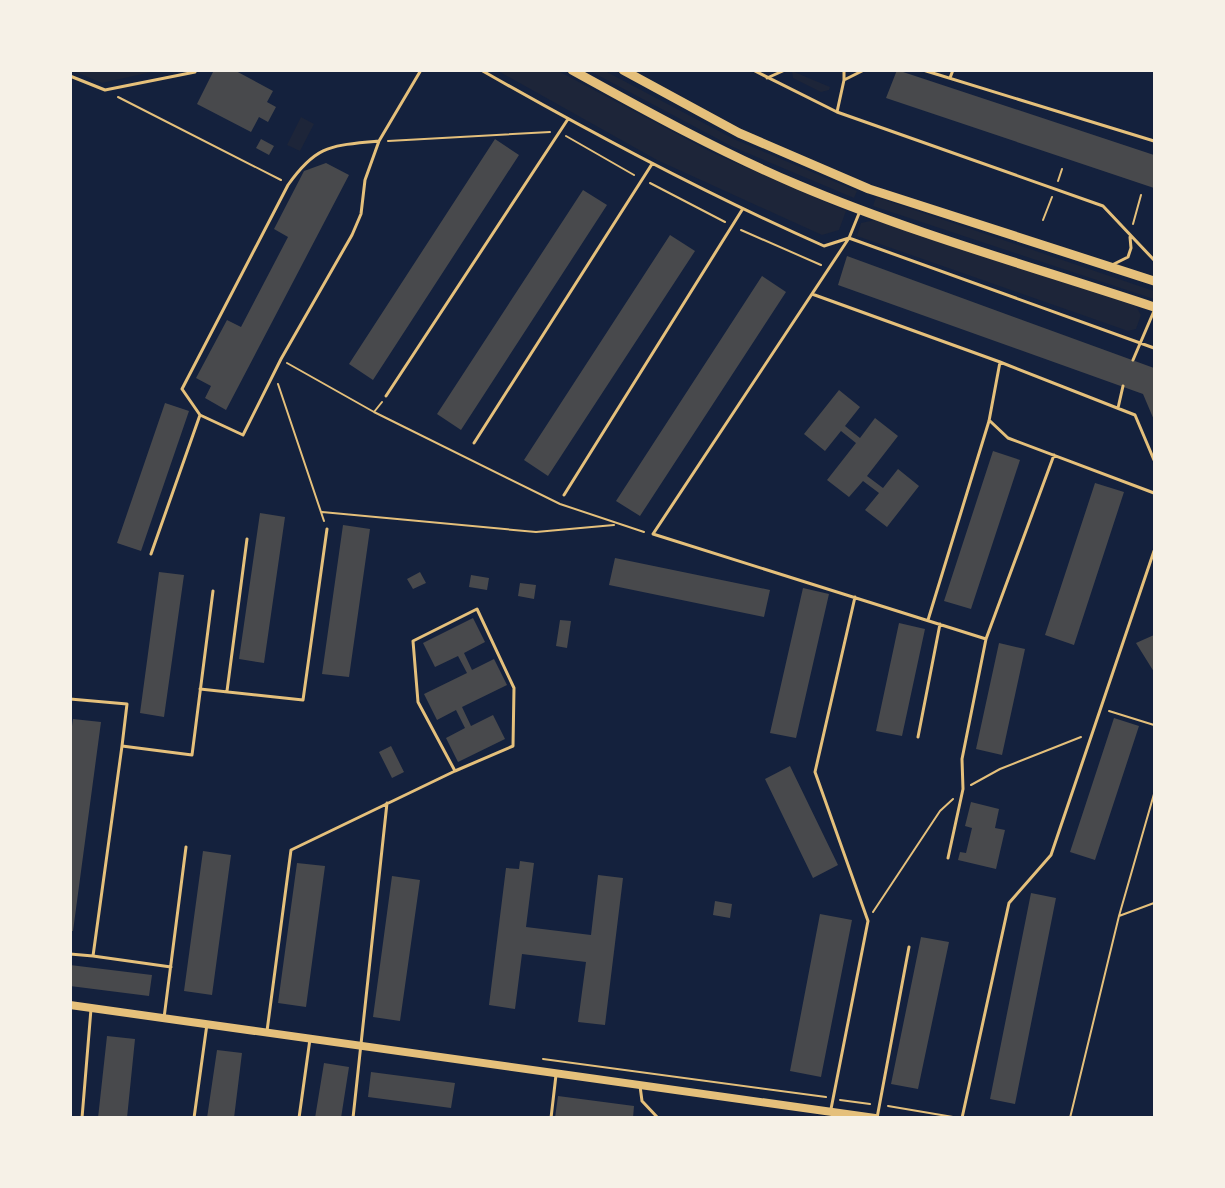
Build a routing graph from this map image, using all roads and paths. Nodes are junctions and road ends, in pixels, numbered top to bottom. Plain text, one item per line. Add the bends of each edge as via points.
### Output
1 (421, 70) edge
2 (481, 70) edge
3 (572, 70) edge
4 (623, 70) edge
5 (753, 70) edge
6 (784, 70) edge
7 (844, 70) edge
8 (864, 70) edge
9 (923, 70) edge
10 (953, 70) edge
11 (195, 72) dead end
12 (70, 76) edge
13 (767, 78) junction
14 (950, 78) junction
15 (844, 80) junction
16 (105, 90) junction
17 (837, 112) junction
18 (568, 119) junction
19 (559, 132) junction
20 (379, 141) junction
21 (1155, 141) edge
22 (652, 164) junction
23 (643, 180) junction
24 (288, 185) junction
25 (1141, 195) dead end
26 (861, 209) junction
27 (742, 210) junction
28 (732, 226) junction
29 (1130, 235) junction
30 (849, 238) junction
31 (1155, 260) edge
32 (1109, 266) junction
33 (829, 268) junction
34 (1153, 280) edge
35 (812, 294) junction
36 (1155, 309) edge
37 (1141, 341) junction
38 (1155, 348) edge
39 (281, 359) junction
40 (1134, 360) dead end
41 (1000, 362) junction
42 (274, 372) junction
43 (1124, 386) dead end
44 (386, 396) joint
45 (1118, 408) junction
46 (374, 412) junction
47 (200, 415) junction
48 (989, 421) junction
49 (474, 443) dead end
50 (1054, 455) junction
51 (1155, 460) edge
52 (1155, 493) edge
53 (564, 495) dead end
54 (617, 525) junction
55 (327, 529) dead end
56 (653, 534) junction
57 (247, 538) dead end
58 (1155, 551) edge
59 (151, 554) dead end
60 (213, 591) dead end
61 (855, 597) junction
62 (928, 620) junction
63 (940, 624) junction
64 (986, 639) junction
65 (200, 689) junction
66 (226, 692) junction
67 (70, 699) edge
68 (1101, 708) junction
69 (1155, 725) edge
70 (918, 737) dead end
71 (122, 746) junction
72 (455, 771) junction
73 (1155, 794) edge
74 (387, 803) junction
75 (186, 847) dead end
76 (948, 858) dead end
77 (1155, 903) edge
78 (1119, 916) junction
79 (909, 946) dead end
80 (70, 954) edge
81 (93, 956) junction
82 (171, 967) junction
83 (70, 1005) edge
84 (91, 1008) junction
85 (164, 1018) junction
86 (207, 1024) junction
87 (266, 1032) junction
88 (310, 1038) junction
89 (362, 1046) junction
90 (623, 1068) dead end
91 (556, 1073) junction
92 (640, 1084) junction
93 (833, 1098) junction
94 (880, 1105) junction
95 (830, 1111) junction
96 (82, 1118) edge
97 (194, 1118) edge
98 (299, 1118) edge
99 (353, 1118) edge
100 (551, 1118) edge
101 (658, 1118) edge
102 (876, 1118) edge
103 (961, 1118) edge
104 (1070, 1118) edge

1 - 20 lane
2 - 18 lane
3 - 26 main road via 729,154
4 - 32 main road via 740,133 869,189
5 - 13 lane
6 - 13 lane
7 - 15 lane
8 - 15 lane
9 - 14 lane
10 - 14 lane
11 - 16 lane
12 - 16 lane
13 - 17 lane
14 - 21 lane
15 - 17 lane
16 - 24 path
17 - 29 lane via 1103,206
18 - 19 lane
18 - 22 lane
19 - 20 path
19 - 23 path
19 - 44 lane
20 - 24 lane via 336,146 318,153 304,161
20 - 39 lane via 352,235
22 - 23 lane
22 - 27 lane
23 - 28 path
23 - 49 lane
24 - 47 lane via 182,390
25 - 29 path
26 - 30 lane
26 - 36 main road
27 - 28 lane
27 - 30 lane via 824,246
28 - 33 path
28 - 53 lane
29 - 31 lane
29 - 32 lane via 1128,257
30 - 33 lane
30 - 37 lane
32 - 34 main road
33 - 35 lane
35 - 41 lane
35 - 56 lane
36 - 37 lane
37 - 38 lane
37 - 40 lane
39 - 42 lane
39 - 46 path
41 - 45 lane
41 - 48 lane
42 - 47 lane via 243,435
42 - 54 path via 321,512 536,532
43 - 45 lane
44 - 46 path
45 - 51 lane via 1135,415
46 - 54 path via 560,504
47 - 59 lane
48 - 50 lane via 1008,438
48 - 62 lane
50 - 52 lane
50 - 64 lane
54 - 56 path
55 - 66 lane via 303,700
56 - 61 lane
57 - 66 lane
58 - 68 lane
60 - 65 lane
61 - 62 lane
61 - 93 lane via 815,772 868,921
62 - 63 lane
63 - 64 lane
63 - 70 lane
64 - 76 lane via 962,759 963,789
65 - 66 lane
65 - 71 lane via 192,755
67 - 71 lane via 127,704
68 - 69 path
68 - 103 lane via 1052,855 1009,903
71 - 81 lane
72 - 72 lane via 513,746 514,688 477,609 413,641 418,702
72 - 74 lane
73 - 78 path
74 - 87 lane via 291,850
74 - 89 lane
75 - 82 lane
77 - 78 path
78 - 104 path
79 - 94 lane
80 - 81 lane
81 - 82 lane
82 - 85 lane
83 - 84 street
84 - 85 street
84 - 96 lane
85 - 86 street
86 - 87 street
86 - 97 lane
87 - 88 street
88 - 89 street
88 - 98 lane
89 - 91 street
89 - 99 lane
90 - 93 path
91 - 92 street
91 - 100 lane
92 - 95 street
92 - 101 lane via 642,1101
93 - 94 path
93 - 95 lane
94 - 102 lane
94 - 103 path
95 - 102 street

